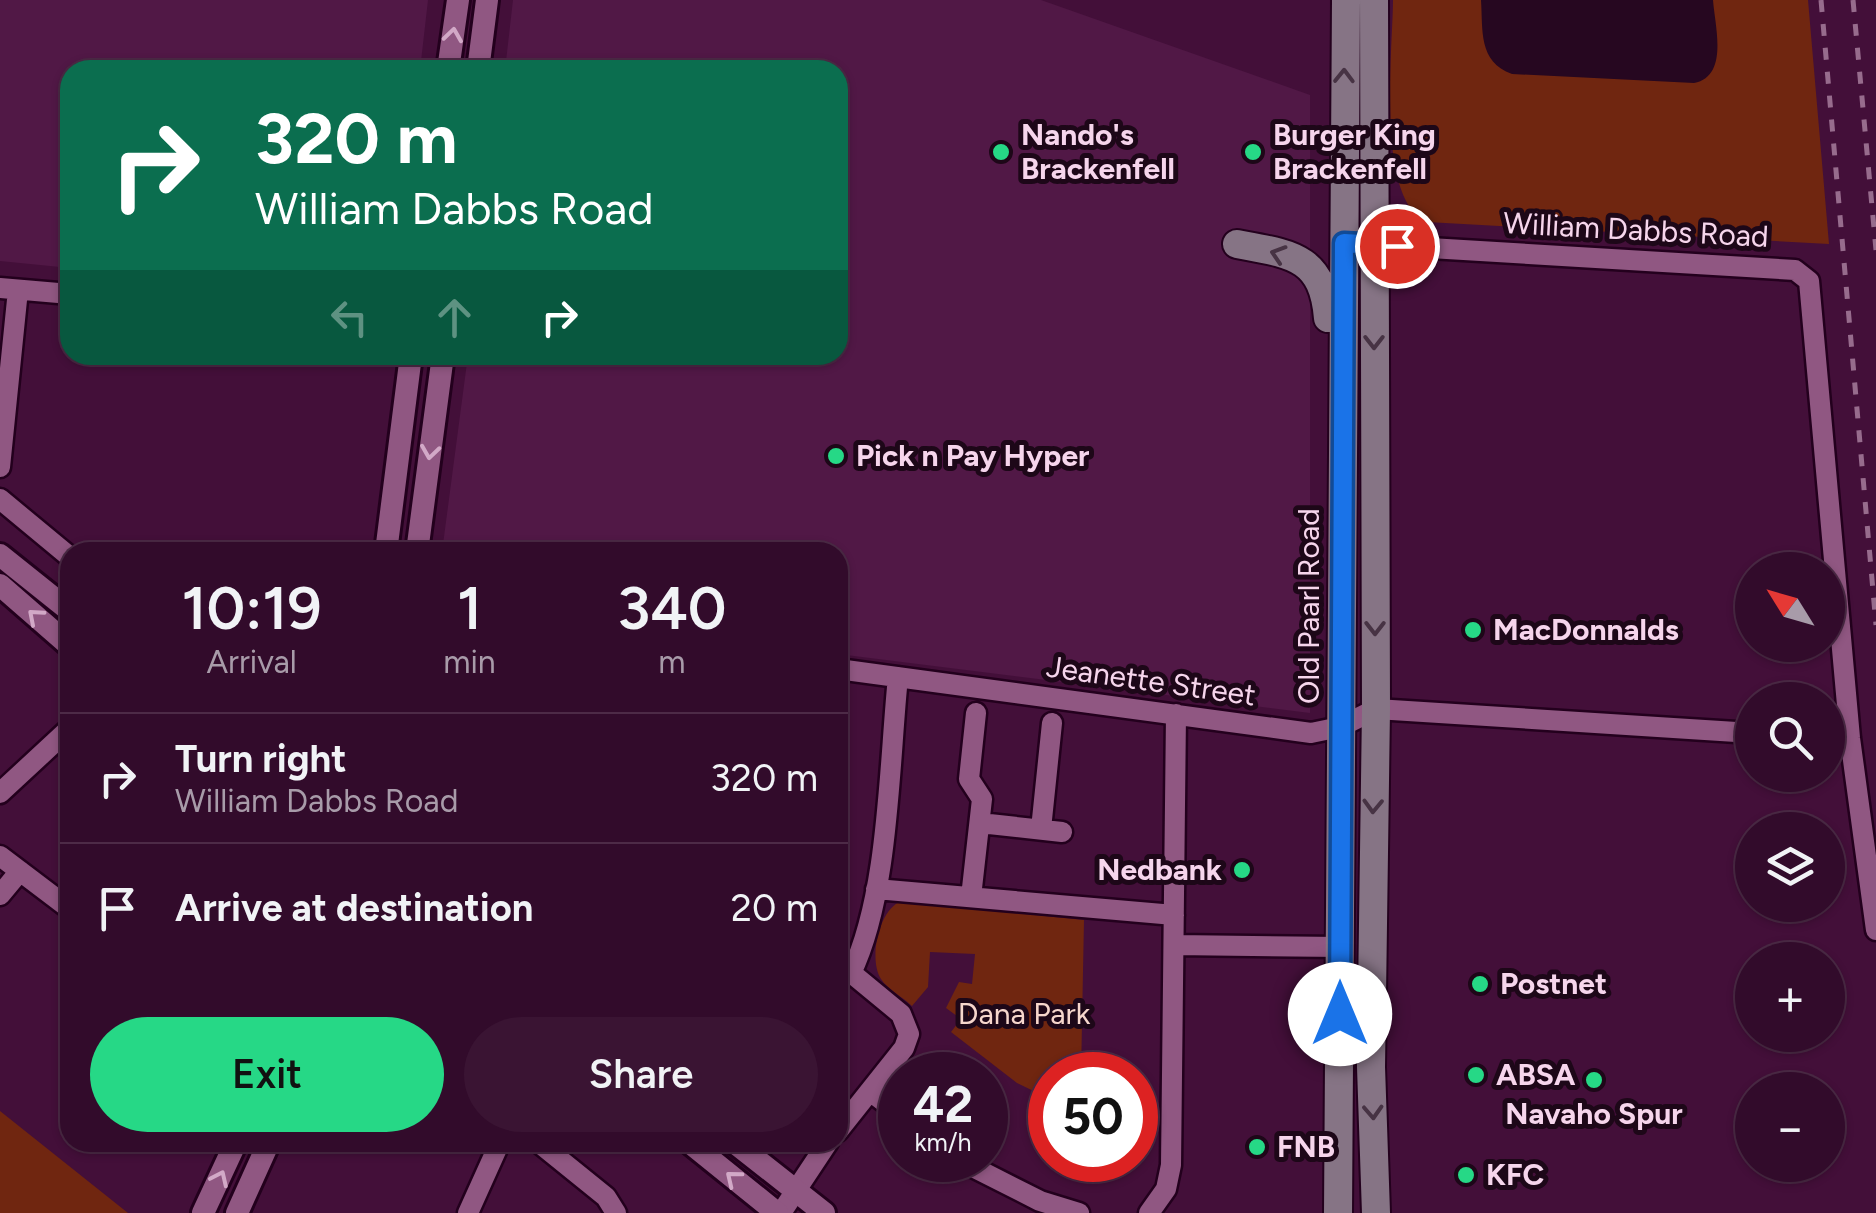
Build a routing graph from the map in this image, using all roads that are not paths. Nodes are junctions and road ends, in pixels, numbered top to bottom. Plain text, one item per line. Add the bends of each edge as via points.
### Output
1 (458, 0) edge
2 (487, 0) edge
3 (1346, 0) edge
4 (1374, 0) edge
5 (449, 60) edge
6 (479, 60) edge
7 (1344, 243) junction
8 (1237, 244) dead end
9 (1372, 245) junction
10 (9, 289) edge
11 (60, 293) edge
12 (410, 365) edge
13 (442, 365) edge
14 (1343, 428) junction
15 (0, 467) edge
16 (0, 499) edge
17 (387, 542) edge
18 (418, 542) edge
19 (60, 550) edge
20 (0, 555) edge
21 (0, 585) edge
22 (60, 603) edge
23 (60, 637) edge
24 (848, 671) edge
25 (898, 677) junction
26 (1376, 709) junction
27 (976, 713) dead end
28 (1176, 714) junction
29 (1052, 723) dead end
30 (1340, 727) junction
31 (1735, 732) edge
32 (60, 737) edge
33 (1845, 738) edge
34 (1850, 738) junction
35 (0, 793) edge
36 (980, 823) junction
37 (0, 856) edge
38 (20, 872) junction
39 (876, 889) junction
40 (0, 895) edge
41 (971, 898) junction
42 (60, 902) edge
43 (1174, 915) junction
44 (1876, 930) edge
45 (1175, 945) junction
46 (1340, 948) junction
47 (848, 962) edge
48 (848, 970) edge
49 (870, 1091) junction
50 (878, 1097) edge
51 (848, 1118) edge
52 (231, 1152) edge
53 (264, 1152) edge
54 (495, 1152) edge
55 (550, 1152) edge
56 (702, 1152) edge
57 (746, 1152) edge
58 (814, 1152) edge
59 (1002, 1182) edge
60 (794, 1190) junction
61 (1153, 1211) edge
62 (203, 1213) edge
63 (236, 1213) edge
64 (468, 1213) edge
65 (616, 1213) edge
66 (779, 1213) edge
67 (824, 1213) edge
68 (1079, 1213) edge
69 (1338, 1213) edge
70 (1376, 1213) edge

5 -> 1 street
2 - 6 street
7 -> 3 main road, Old Paarl Road
4 - 9 main road
7 - 9 street, William Dabbs Road
7 - 14 main road, Old Paarl Road
14 -> 8 main road via 1332,381 1326,287 1292,257
9 -> 26 main road
9 - 34 street, William Dabbs Road via 1802,273 1808,281
10 - 11 street
10 - 15 street
12 - 17 street
13 -> 18 street
14 - 30 main road, Old Paarl Road
16 - 19 street
20 - 22 street
23 -> 21 street
24 - 25 street, Jeanette Street
25 - 28 street, Jeanette Street
25 - 39 street
26 - 30 street, Jeanette Street
26 - 31 street
26 -> 70 main road
27 - 36 street via 969,779 982,799
28 - 30 street, Jeanette Street via 1311,733
28 - 43 street
29 - 36 street via 1051,830
30 - 46 main road, Old Paarl Road
32 - 35 street
33 - 34 street
34 - 44 street, William Dabbs Road
36 - 41 street
37 - 38 street
38 - 40 street
38 - 42 street
39 - 41 street
39 - 47 street via 866,942
41 - 43 street
43 - 45 street
45 - 46 street
45 - 61 street via 1170,1164
46 - 69 main road, Old Paarl Road
48 - 49 street via 901,1014 909,1034
49 - 50 street
49 - 51 street
62 -> 52 street
53 - 63 street
54 - 64 street
55 - 65 street
66 -> 56 street
57 - 60 street
58 - 60 street
59 - 68 street
60 - 66 street
60 - 67 street

